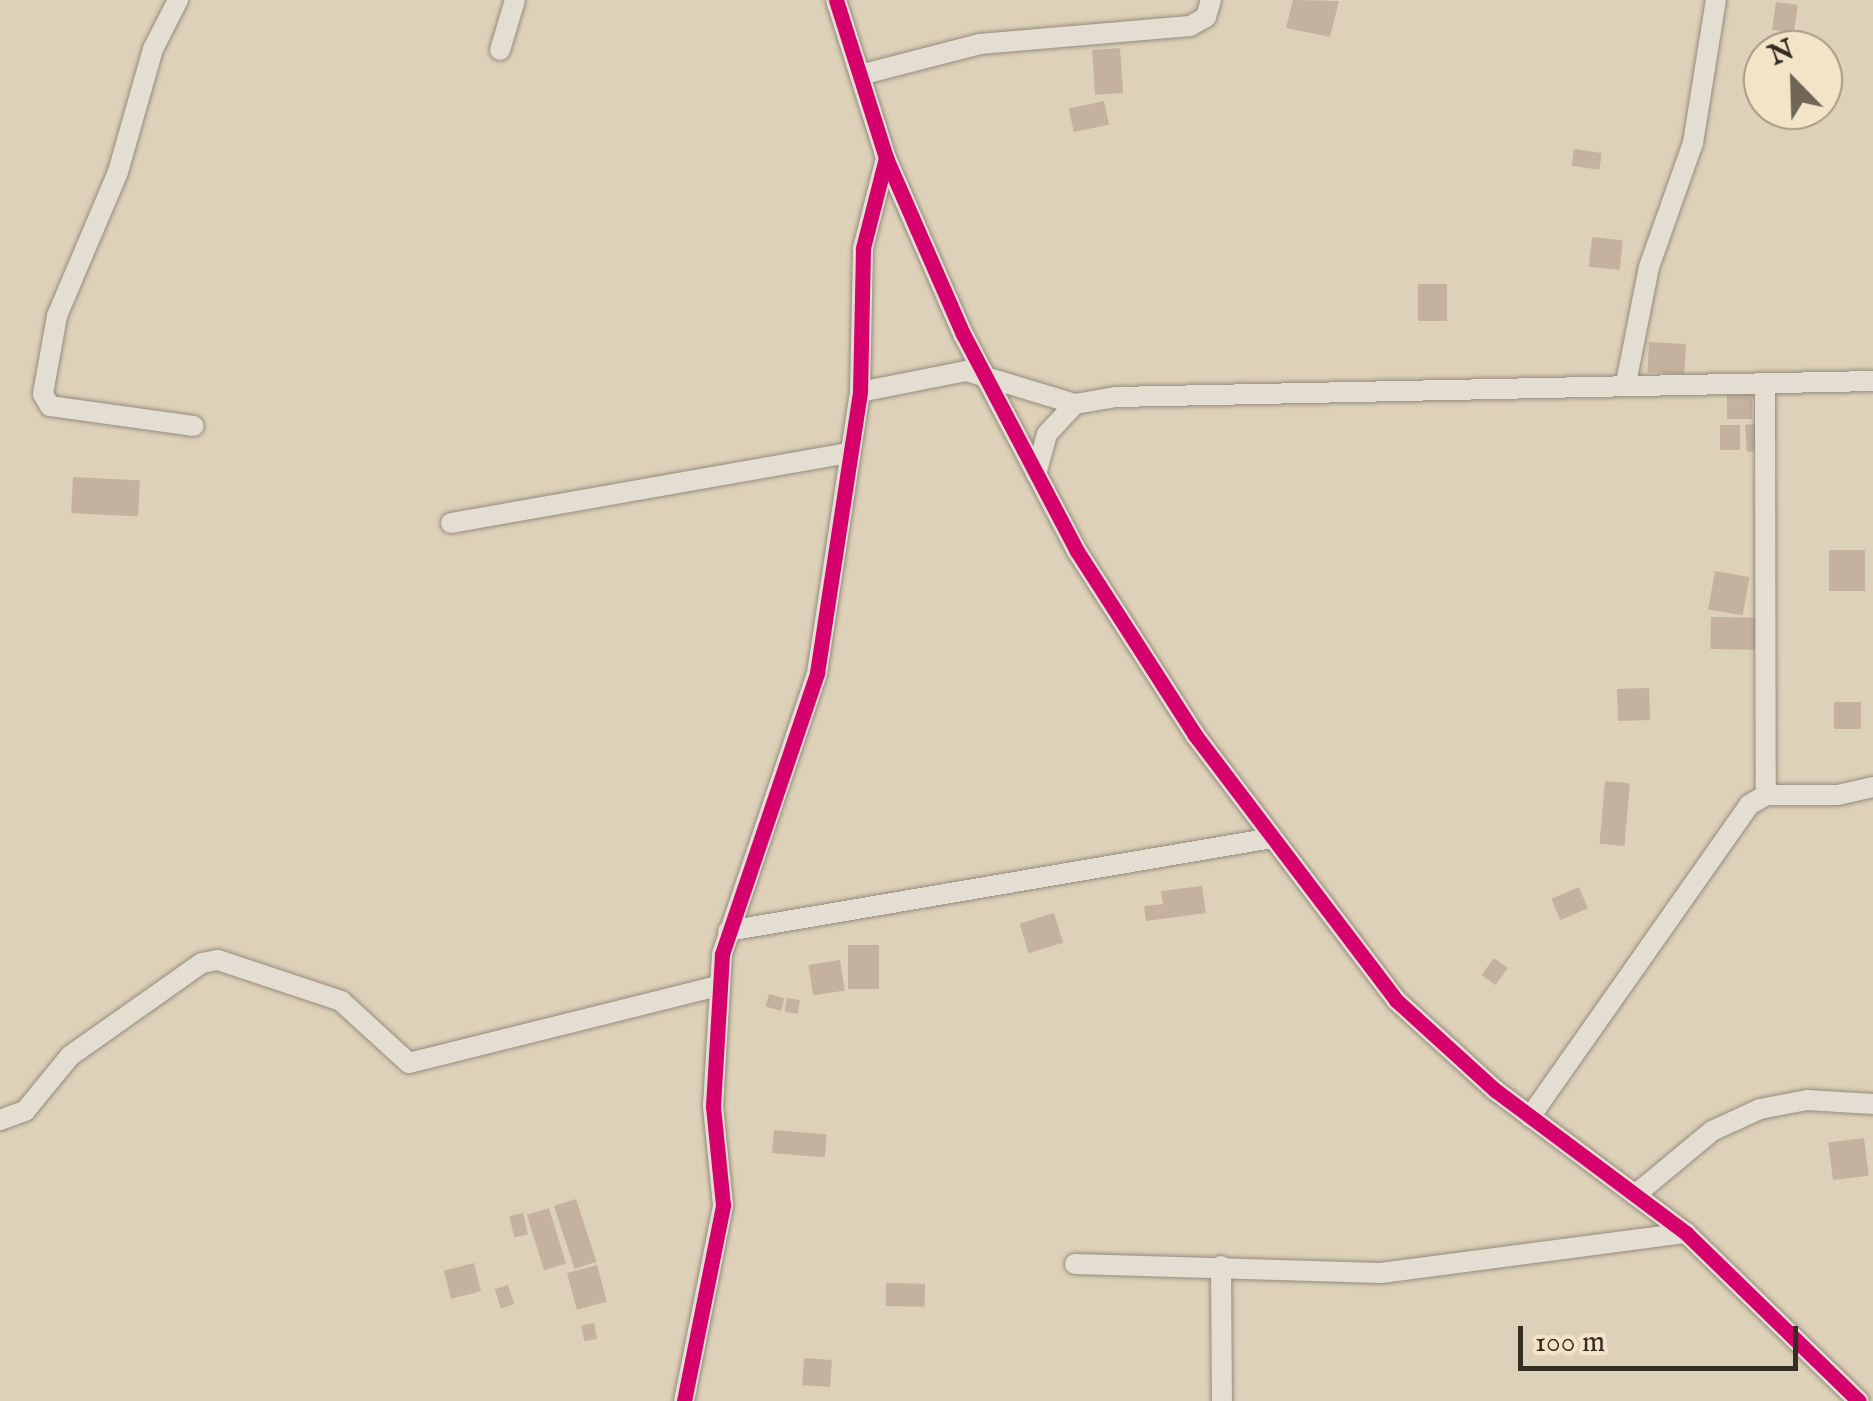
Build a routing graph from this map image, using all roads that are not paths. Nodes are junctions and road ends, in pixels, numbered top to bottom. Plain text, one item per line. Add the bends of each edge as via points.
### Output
1 (178, 0) edge
2 (515, 0) edge
3 (836, 0) edge
4 (1211, 0) edge
5 (1716, 0) edge
6 (500, 50) dead end
7 (860, 75) junction
8 (886, 158) junction
9 (984, 375) junction
10 (1873, 381) edge
11 (1626, 384) junction
12 (1764, 384) junction
13 (860, 392) junction
14 (1075, 404) junction
15 (194, 426) dead end
16 (849, 453) junction
17 (1036, 476) junction
18 (451, 523) dead end
19 (1873, 787) edge
20 (1766, 795) junction
21 (1272, 838) junction
22 (728, 930) junction
23 (718, 986) junction
24 (1873, 1104) edge
25 (1530, 1117) junction
26 (0, 1120) edge
27 (1635, 1195) junction
28 (1686, 1233) junction
29 (1075, 1264) dead end
30 (1221, 1266) junction
31 (684, 1401) edge
32 (1222, 1401) edge
33 (1859, 1401) edge

1 - 15 street via 153,49 118,172 58,316 43,394 50,406
2 - 6 street
3 - 7 street
4 - 7 street via 1206,17 1190,26 980,44
5 - 11 street via 1693,144 1648,267
7 - 8 street
8 - 9 street
8 - 13 street via 863,248
9 - 13 street via 966,371
9 - 14 street
9 - 17 street
10 - 12 street
11 - 12 street
11 - 14 street via 1116,396
12 - 20 street
13 - 16 street
14 - 17 street via 1047,434
16 - 18 street
16 - 22 street via 818,674
17 - 21 street via 1174,702
19 - 20 street via 1838,795
20 - 25 street via 1748,804
21 - 22 street
21 - 25 street via 1396,1000
22 - 23 street
23 - 26 street via 409,1063 341,1001 218,960 202,963 70,1056 25,1111
23 - 31 street via 714,1106 723,1205
24 - 27 street via 1808,1100 1760,1109 1712,1131
25 - 27 street
27 - 28 street
28 - 30 street via 1381,1274
28 - 33 street
29 - 30 street
30 - 32 street

